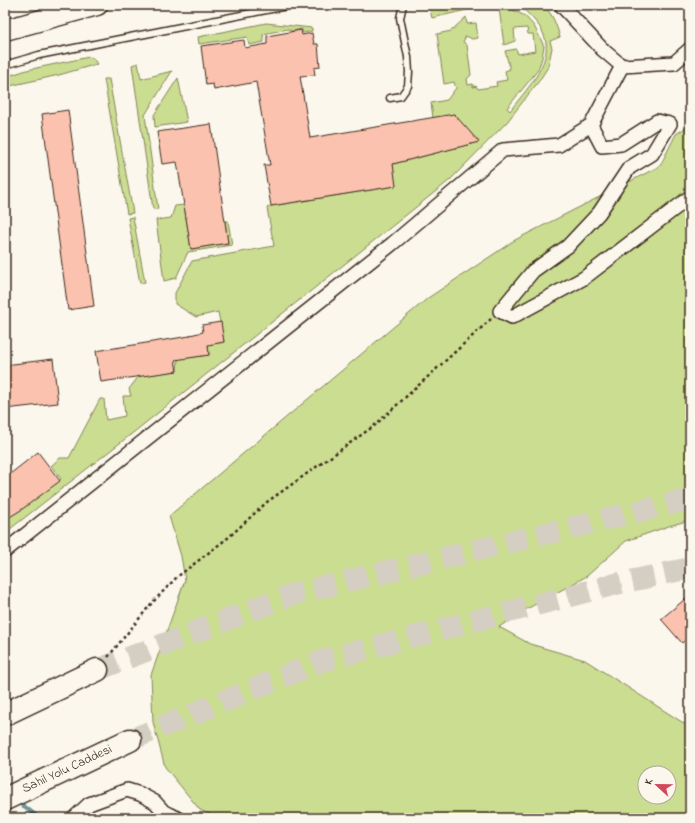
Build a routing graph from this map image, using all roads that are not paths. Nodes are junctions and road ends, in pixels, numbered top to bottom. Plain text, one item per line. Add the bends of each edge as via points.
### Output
1 (97, 5) edge
2 (292, 5) edge
3 (403, 5) edge
4 (561, 5) edge
5 (5, 30) edge
6 (690, 49) edge
7 (5, 64) edge
8 (622, 66) junction
9 (390, 98) dead end
10 (591, 125) junction
11 (690, 197) edge
12 (5, 551) edge
13 (97, 670) tunnel mouth
14 (5, 714) edge
15 (130, 740) tunnel mouth
16 (5, 799) edge
17 (75, 817) edge
18 (176, 818) edge

1 - 5 main road
2 - 7 lane
3 - 9 lane via 400,18 408,57 408,86 401,96
4 - 8 street via 603,50
6 - 8 street via 674,63
8 - 10 street
10 - 11 street via 602,146 621,144 657,121 670,124 652,154 629,168 599,213 568,246 533,271 500,311 512,317 584,278
10 - 12 street via 560,146 503,150 392,244
13 - 14 highway
15 - 16 highway, Sahil Yolu Caddesi
17 - 18 street via 89,804 127,790 155,802 164,812

